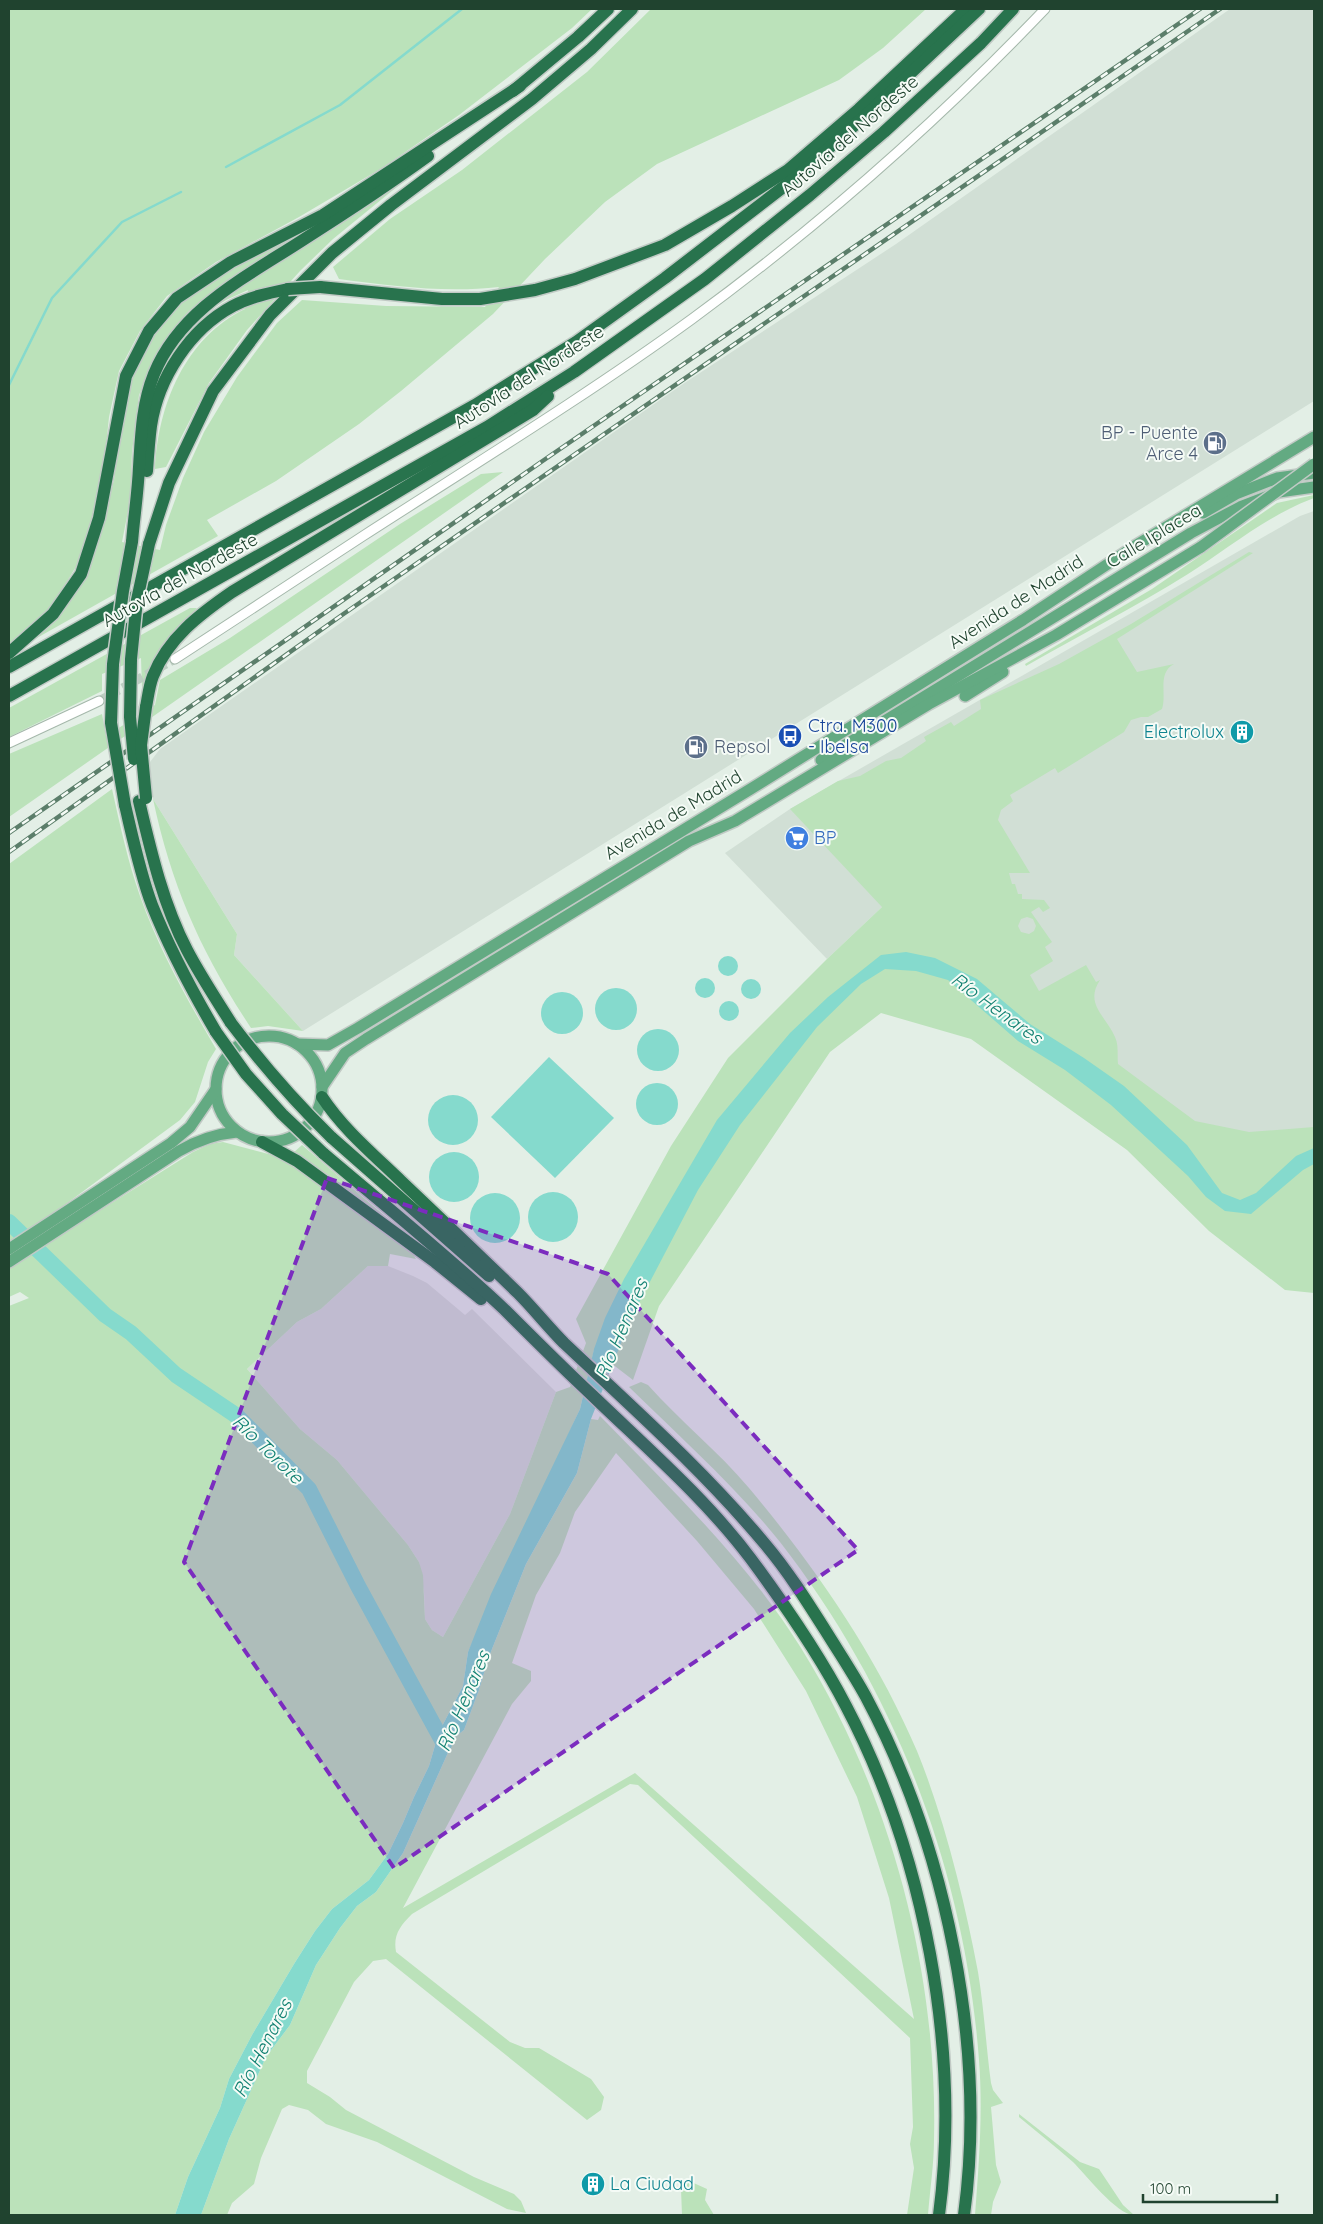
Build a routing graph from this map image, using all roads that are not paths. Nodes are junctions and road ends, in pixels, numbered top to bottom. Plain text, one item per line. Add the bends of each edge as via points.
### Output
1 (608, 9) edge
2 (632, 9) edge
3 (966, 9) edge
4 (979, 9) edge
5 (1013, 9) edge
6 (1046, 9) edge
7 (520, 86) junction
8 (574, 372) junction
9 (1314, 437) edge
10 (1314, 464) edge
11 (1314, 473) edge
12 (1314, 487) edge
13 (132, 542) junction
14 (1022, 620) junction
15 (1056, 636) junction
16 (9, 653) edge
17 (175, 659) tunnel mouth
18 (9, 668) edge
19 (9, 696) edge
20 (965, 696) dead end
21 (99, 701) tunnel mouth
22 (9, 743) edge
23 (142, 799) junction
24 (689, 841) junction
25 (297, 1044) junction
26 (216, 1089) junction
27 (322, 1092) junction
28 (237, 1132) junction
29 (262, 1142) junction
30 (92, 1202) junction
31 (9, 1249) edge
32 (9, 1262) edge
33 (559, 1338) junction
34 (538, 1345) junction
35 (939, 2215) edge
36 (964, 2215) edge

1 - 7 highway
2 - 23 highway, bridge via 532,99 332,253 270,315 213,391 169,483 149,544 137,600 130,717
3 - 13 highway, bridge via 859,110 788,170 665,245 575,279 535,290 480,299 442,299 320,287 260,295 232,306 196,334 177,357 165,379 151,424 144,500
4 - 18 highway, Autovía del Nordeste via 794,178 576,342 475,405
5 - 8 highway, Autovía del Nordeste via 884,132 810,195 705,279
6 - 17 street via 901,150 817,222 691,319 502,448
7 - 13 highway via 382,189 213,298 187,321 167,347 154,375 141,421
7 - 16 highway via 323,215 231,262 178,298 150,331 126,376 99,518 81,574 54,614
8 - 19 highway, Autovía del Nordeste via 487,427
8 - 23 highway, bridge via 532,410 232,592 176,636 153,676 146,707 141,745
9 - 14 main road, Avenida de Madrid via 1135,546
10 - 15 main road, Avenida de Madrid, bridge via 1201,546
11 - 14 main road, Calle Iplacea via 1277,478 1236,494
12 - 24 main road, Calle Iplacea via 1279,492 1191,533
13 - 34 highway, bridge via 113,664 111,723 136,856 174,956 216,1032 282,1114 442,1254
14 - 25 main road, Avenida de Madrid via 358,1028 328,1045
15 - 20 main road
15 - 24 main road, Avenida de Madrid via 929,704 735,821
21 - 22 street
23 - 33 highway, bridge via 151,854 187,950 231,1023 261,1064 296,1104
24 - 27 main road, Avenida de Madrid via 366,1038 345,1054
25 - 26 main road via 281,1037 265,1036 240,1045 227,1056 218,1072
25 - 27 main road via 306,1050 317,1066
26 - 28 main road via 219,1109
26 - 30 main road via 190,1127
27 - 29 main road via 312,1121 296,1135 280,1141
27 - 33 highway via 333,1114 522,1297
28 - 29 main road
28 - 30 main road via 199,1140
29 - 34 highway via 297,1161 435,1262
30 - 31 main road
30 - 32 main road
33 - 36 highway via 632,1405 722,1495 768,1547 866,1696 900,1770 926,1840 950,1930 962,2000 969,2078
34 - 35 highway via 707,1507 749,1557 797,1624 846,1705 879,1777 902,1842 922,1915 938,2005 944,2080 945,2147

